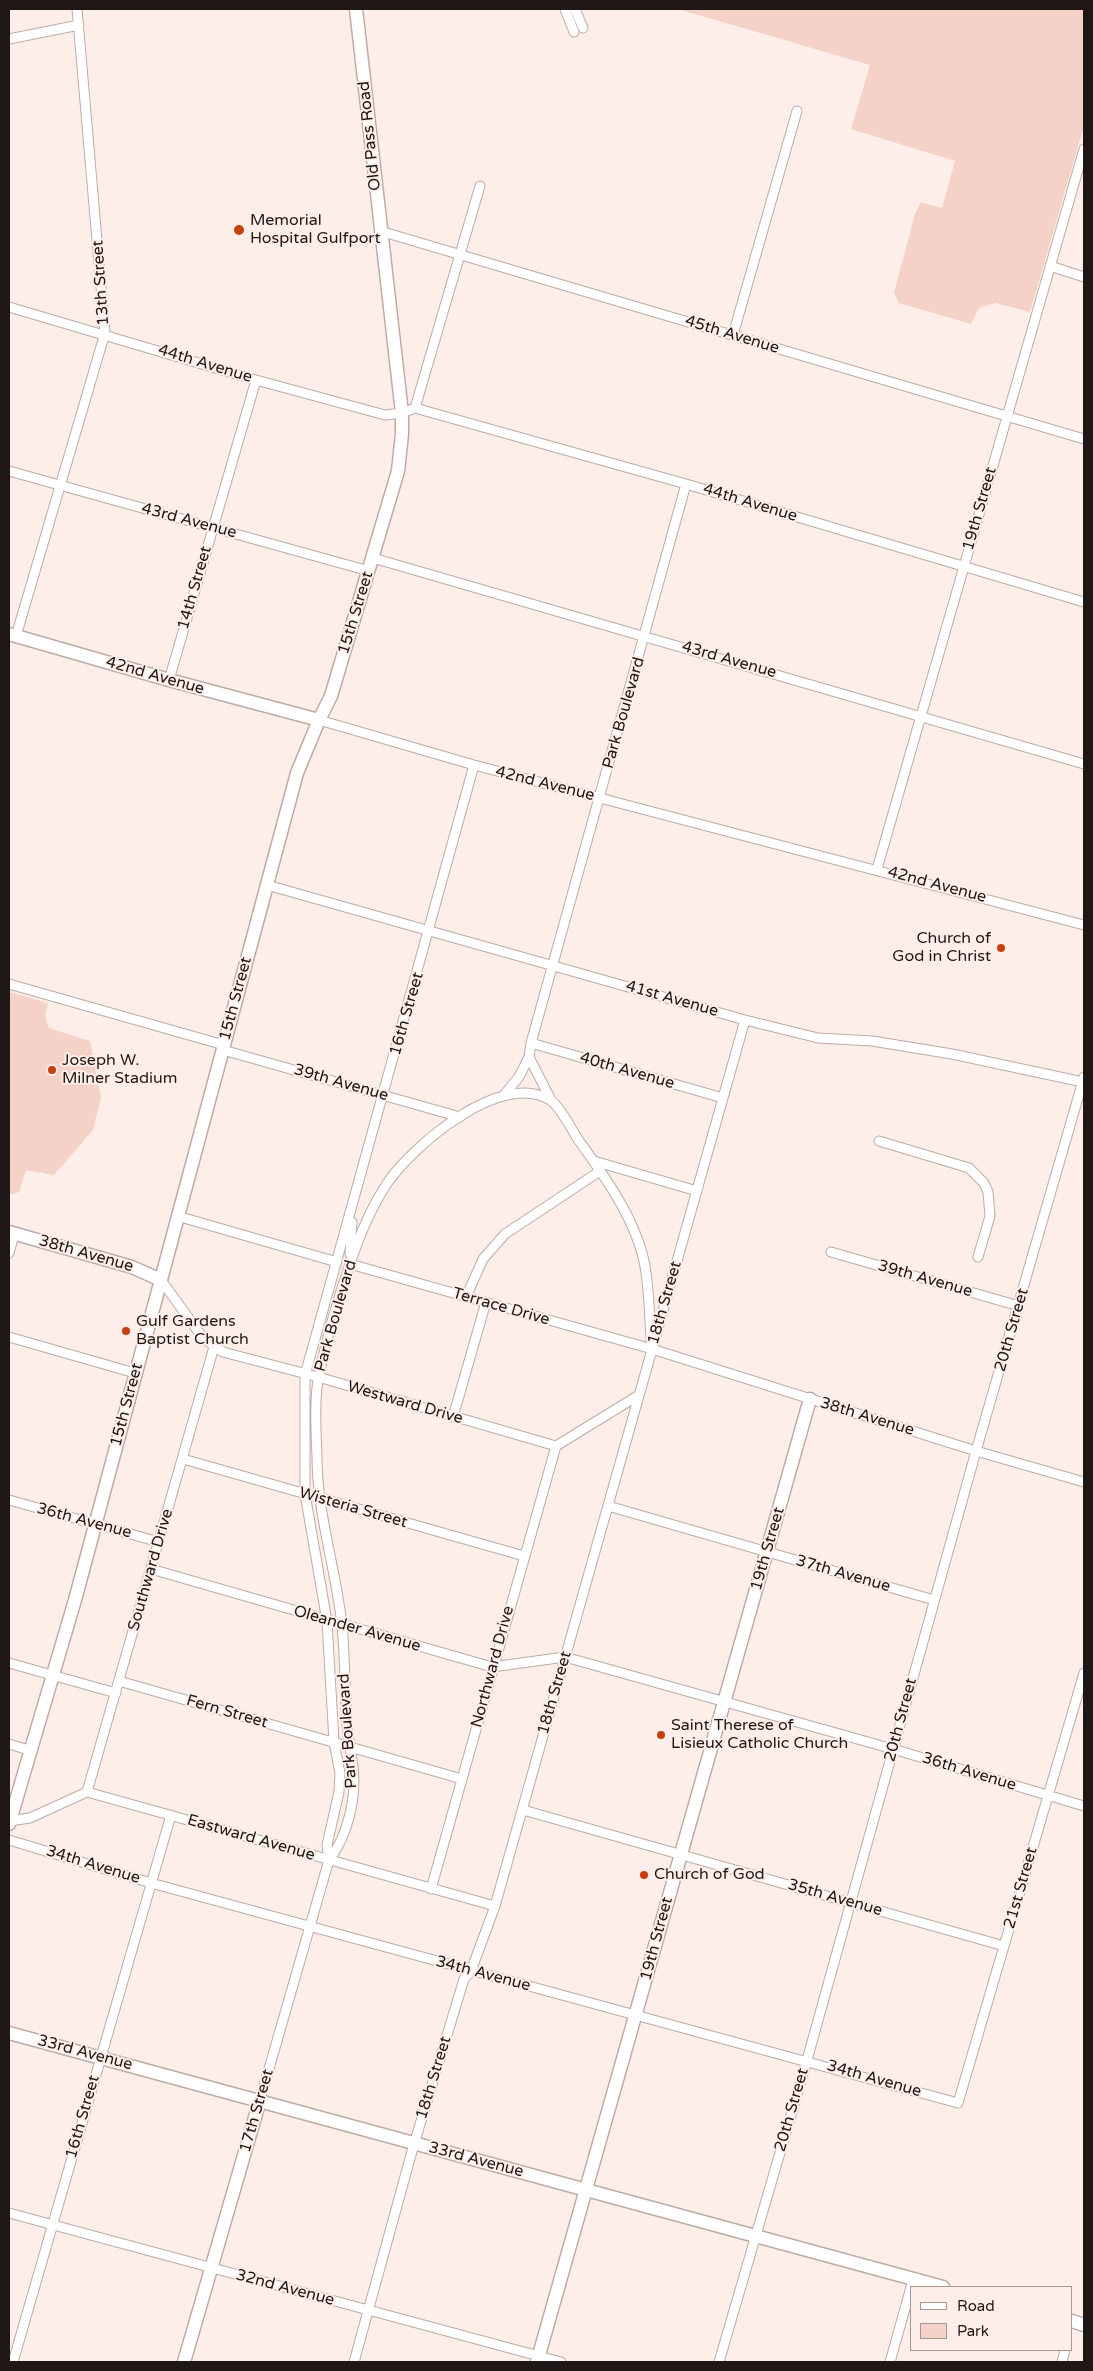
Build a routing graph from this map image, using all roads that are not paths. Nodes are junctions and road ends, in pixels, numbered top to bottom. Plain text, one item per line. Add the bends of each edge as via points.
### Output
1 (77, 9) edge
2 (356, 9) edge
3 (565, 9) edge
4 (575, 9) edge
5 (78, 25) junction
6 (583, 28) dead end
7 (574, 32) dead end
8 (9, 39) edge
9 (797, 111) dead end
10 (1084, 149) edge
11 (480, 186) dead end
12 (380, 231) junction
13 (461, 254) junction
14 (1050, 266) junction
15 (1084, 277) edge
16 (9, 306) edge
17 (105, 333) junction
18 (733, 335) junction
19 (256, 380) junction
20 (415, 408) junction
21 (402, 413) junction
22 (1007, 416) junction
23 (1084, 439) edge
24 (9, 471) edge
25 (686, 484) junction
26 (60, 486) junction
27 (213, 528) junction
28 (373, 558) junction
29 (963, 566) junction
30 (369, 570) junction
31 (1084, 602) edge
32 (12, 635) edge
33 (646, 636) junction
34 (169, 680) junction
35 (921, 716) junction
36 (319, 720) junction
37 (1084, 764) edge
38 (474, 765) junction
39 (600, 798) junction
40 (877, 869) junction
41 (268, 885) junction
42 (1084, 925) edge
43 (430, 931) junction
44 (552, 964) junction
45 (9, 984) edge
46 (745, 1020) junction
47 (531, 1043) junction
48 (223, 1047) junction
49 (529, 1057) junction
50 (1084, 1079) edge
51 (384, 1095) junction
52 (504, 1095) junction
53 (723, 1098) junction
54 (551, 1100) junction
55 (460, 1117) junction
56 (879, 1140) dead end
57 (594, 1160) junction
58 (600, 1171) junction
59 (697, 1191) junction
60 (355, 1198) junction
61 (178, 1216) junction
62 (11, 1233) edge
63 (831, 1252) dead end
64 (9, 1253) edge
65 (978, 1257) dead end
66 (337, 1262) junction
67 (350, 1264) junction
68 (161, 1280) junction
69 (466, 1297) junction
70 (486, 1302) junction
71 (1019, 1306) junction
72 (9, 1338) edge
73 (214, 1347) junction
74 (652, 1349) junction
75 (135, 1373) junction
76 (305, 1375) junction
77 (318, 1377) junction
78 (639, 1395) junction
79 (810, 1399) junction
80 (453, 1417) junction
81 (556, 1446) junction
82 (976, 1451) junction
83 (183, 1459) junction
84 (1084, 1482) edge
85 (305, 1494) junction
86 (319, 1498) junction
87 (9, 1500) edge
88 (608, 1506) junction
89 (95, 1524) junction
90 (159, 1542) junction
91 (767, 1552) junction
92 (524, 1556) junction
93 (151, 1569) junction
94 (934, 1600) junction
95 (327, 1621) junction
96 (342, 1625) junction
97 (565, 1657) junction
98 (9, 1663) edge
99 (492, 1667) junction
100 (1084, 1673) edge
101 (53, 1676) junction
102 (120, 1681) junction
103 (116, 1693) junction
104 (725, 1703) junction
105 (334, 1742) junction
106 (9, 1744) edge
107 (348, 1746) junction
108 (893, 1749) junction
109 (32, 1751) junction
110 (462, 1779) junction
111 (87, 1792) junction
112 (1048, 1796) junction
113 (1084, 1806) edge
114 (523, 1810) junction
115 (171, 1815) junction
116 (10, 1823) edge
117 (9, 1840) edge
118 (680, 1854) junction
119 (329, 1860) junction
120 (152, 1883) junction
121 (431, 1889) junction
122 (850, 1902) junction
123 (494, 1906) junction
124 (310, 1926) junction
125 (1004, 1946) junction
126 (471, 1971) junction
127 (637, 2015) junction
128 (9, 2033) edge
129 (100, 2057) junction
130 (807, 2060) junction
131 (260, 2100) junction
132 (958, 2103) joint
133 (414, 2144) junction
134 (587, 2191) junction
135 (9, 2212) edge
136 (53, 2225) junction
137 (756, 2236) junction
138 (211, 2269) junction
139 (913, 2280) junction
140 (911, 2286) edge
141 (939, 2286) edge
142 (910, 2291) edge
143 (369, 2310) junction
144 (538, 2359) edge
145 (13, 2362) edge
146 (184, 2362) edge
147 (354, 2362) edge
148 (561, 2362) edge
149 (720, 2362) edge
150 (890, 2362) edge

1 - 5 street, 13th Street
2 - 12 street, Old Pass Road
3 - 7 street
4 - 6 street
5 - 8 street
5 - 17 street, 13th Street
9 - 18 street
10 - 14 street, 19th Street
11 - 13 street
12 - 13 street, 45th Avenue
12 - 21 street, Old Pass Road
13 - 18 street, 45th Avenue
13 - 20 street
14 - 15 street
14 - 22 street, 19th Street
16 - 17 street, 44th Avenue
17 - 19 street, 44th Avenue
17 - 26 street, 13th Street
18 - 22 street, 45th Avenue
19 - 21 street, 44th Avenue via 385,415
19 - 27 street, 14th Street
20 - 21 street
20 - 25 street, 44th Avenue
21 - 28 street, 15th Street via 398,471
22 - 23 street, 45th Avenue
22 - 29 street, 19th Street
24 - 26 street, 43rd Avenue
25 - 29 street, 44th Avenue
25 - 33 street, Park Boulevard
26 - 27 street, 43rd Avenue
26 - 32 street, 13th Street
27 - 30 street, 43rd Avenue
27 - 34 street, 14th Street
28 - 30 street, 15th Street
28 - 33 street, 43rd Avenue
29 - 31 street, 44th Avenue
29 - 35 street, 19th Street
30 - 36 street, 15th Street via 331,696
32 - 34 street, 42nd Avenue
33 - 35 street, 43rd Avenue
33 - 39 street, Park Boulevard
34 - 36 street, 42nd Avenue
35 - 37 street, 43rd Avenue
35 - 40 street, 19th Street
36 - 38 street, 42nd Avenue
36 - 41 street, 15th Street via 297,773
38 - 39 street, 42nd Avenue
38 - 43 street, 16th Street
39 - 40 street, 42nd Avenue
39 - 44 street, Park Boulevard
40 - 42 street, 42nd Avenue
41 - 43 street, 41st Avenue
41 - 48 street, 15th Street
43 - 44 street, 41st Avenue
43 - 51 street, 16th Street
44 - 46 street, 41st Avenue
44 - 47 street, Park Boulevard
45 - 48 street, 39th Avenue
46 - 50 street, 41st Avenue via 818,1038 881,1042
46 - 53 street, 18th Street
47 - 49 street, Park Boulevard
47 - 53 street, 40th Avenue
48 - 51 street, 39th Avenue
48 - 61 street, 15th Street
49 - 52 street, Park Boulevard via 519,1078
49 - 54 street
50 - 71 street, 20th Street
51 - 55 street, 39th Avenue
51 - 60 street, 16th Street
52 - 54 street, Park Boulevard via 528,1093
52 - 55 street, Park Boulevard
53 - 59 street, 18th Street
54 - 57 street
55 - 67 street, Park Boulevard via 428,1140 398,1169 360,1233
56 - 65 street via 969,1168 984,1183 990,1216
57 - 58 street
57 - 59 street
58 - 69 street via 505,1234 483,1259
58 - 74 street via 624,1211 641,1250 648,1284
59 - 74 street, 18th Street
60 - 66 street, 16th Street
60 - 67 street
61 - 66 street
61 - 68 street, 15th Street
62 - 64 street
62 - 68 street, 38th Avenue via 132,1267
63 - 71 street, 39th Avenue
66 - 76 street, Park Boulevard
67 - 69 street, Terrace Drive
67 - 77 street, Park Boulevard
68 - 73 street, Westward Drive via 203,1338
68 - 75 street, 15th Street
69 - 70 street, Terrace Drive
70 - 74 street, Terrace Drive
70 - 80 street
71 - 82 street, 20th Street
72 - 75 street
73 - 76 street, Westward Drive
73 - 83 street, Southward Drive
74 - 78 street, 18th Street
74 - 79 street, 38th Avenue
75 - 89 street, 15th Street
76 - 77 street, Westward Drive
76 - 85 street, Park Boulevard
77 - 80 street, Westward Drive
77 - 86 street, Park Boulevard
78 - 81 street
78 - 88 street, 18th Street
79 - 82 street, 38th Avenue
79 - 91 street, 19th Street
80 - 81 street, Westward Drive
81 - 92 street, Northward Drive
82 - 84 street, 38th Avenue
82 - 94 street, 20th Street
83 - 85 street, Wisteria Street
83 - 90 street, Southward Drive
85 - 86 street, Wisteria Street
85 - 95 street, Park Boulevard
86 - 92 street, Wisteria Street
86 - 96 street, Park Boulevard
87 - 89 street, 36th Avenue
88 - 91 street, 37th Avenue
88 - 97 street, 18th Street
89 - 90 street, 36th Avenue
89 - 101 street, 15th Street
90 - 93 street, Southward Drive
91 - 94 street, 37th Avenue
91 - 104 street, 19th Street
92 - 99 street, Northward Drive
93 - 95 street, Oleander Avenue
93 - 102 street, Southward Drive
94 - 108 street, 20th Street
95 - 96 street, Oleander Avenue
95 - 105 street, Park Boulevard
96 - 99 street, Oleander Avenue
96 - 107 street, Park Boulevard
97 - 99 street, Oleander Avenue
97 - 104 street, 36th Avenue
97 - 114 street, 18th Street
98 - 101 street
99 - 110 street, Northward Drive
100 - 112 street, 21st Street
101 - 103 street
101 - 109 street, 15th Street
102 - 103 street, Southward Drive
102 - 105 street, Fern Street
103 - 111 street, Southward Drive
104 - 108 street, 36th Avenue
104 - 118 street, 19th Street
105 - 107 street, Fern Street
105 - 119 street, Park Boulevard via 340,1782 327,1845
106 - 109 street
107 - 110 street
107 - 119 street, Park Boulevard via 353,1767 351,1804 339,1848
108 - 112 street, 36th Avenue
108 - 122 street, 20th Street
109 - 116 street, 15th Street
110 - 121 street, Northward Drive
111 - 115 street, Eastward Avenue
111 - 116 street via 30,1818
112 - 113 street, 36th Avenue
112 - 125 street, 21st Street
114 - 118 street, 35th Avenue
114 - 123 street, 18th Street
115 - 119 street, Eastward Avenue
115 - 120 street, 16th Street
117 - 120 street, 34th Avenue
118 - 122 street, 35th Avenue
118 - 127 street, 19th Street
119 - 121 street, Eastward Avenue
119 - 124 street, 17th Street
120 - 124 street, 34th Avenue
120 - 129 street, 16th Street
121 - 123 street, Eastward Avenue
122 - 125 street, 35th Avenue
122 - 130 street, 20th Street
123 - 126 street, 18th Street
124 - 126 street, 34th Avenue
124 - 131 street, 17th Street
125 - 132 street, 21st Street
126 - 127 street, 34th Avenue
126 - 133 street, 18th Street via 464,1979
127 - 130 street, 34th Avenue
127 - 134 street, 19th Street
128 - 129 street, 33rd Avenue
129 - 131 street, 33rd Avenue
129 - 136 street, 16th Street
130 - 132 street, 34th Avenue
130 - 137 street, 20th Street
131 - 133 street, 33rd Avenue
131 - 138 street, 17th Street
133 - 134 street, 33rd Avenue
133 - 143 street, 18th Street
134 - 137 street, 33rd Avenue
134 - 144 street, 19th Street
135 - 136 street, 32nd Avenue
136 - 138 street, 32nd Avenue
136 - 145 street, 16th Street
137 - 139 street, 33rd Avenue
137 - 149 street, 20th Street
138 - 143 street, 32nd Avenue
138 - 146 street, 17th Street
139 - 140 street
139 - 141 street, 33rd Avenue
142 - 150 street
143 - 144 street, 32nd Avenue
143 - 147 street, 18th Street
144 - 148 street, 32nd Avenue

